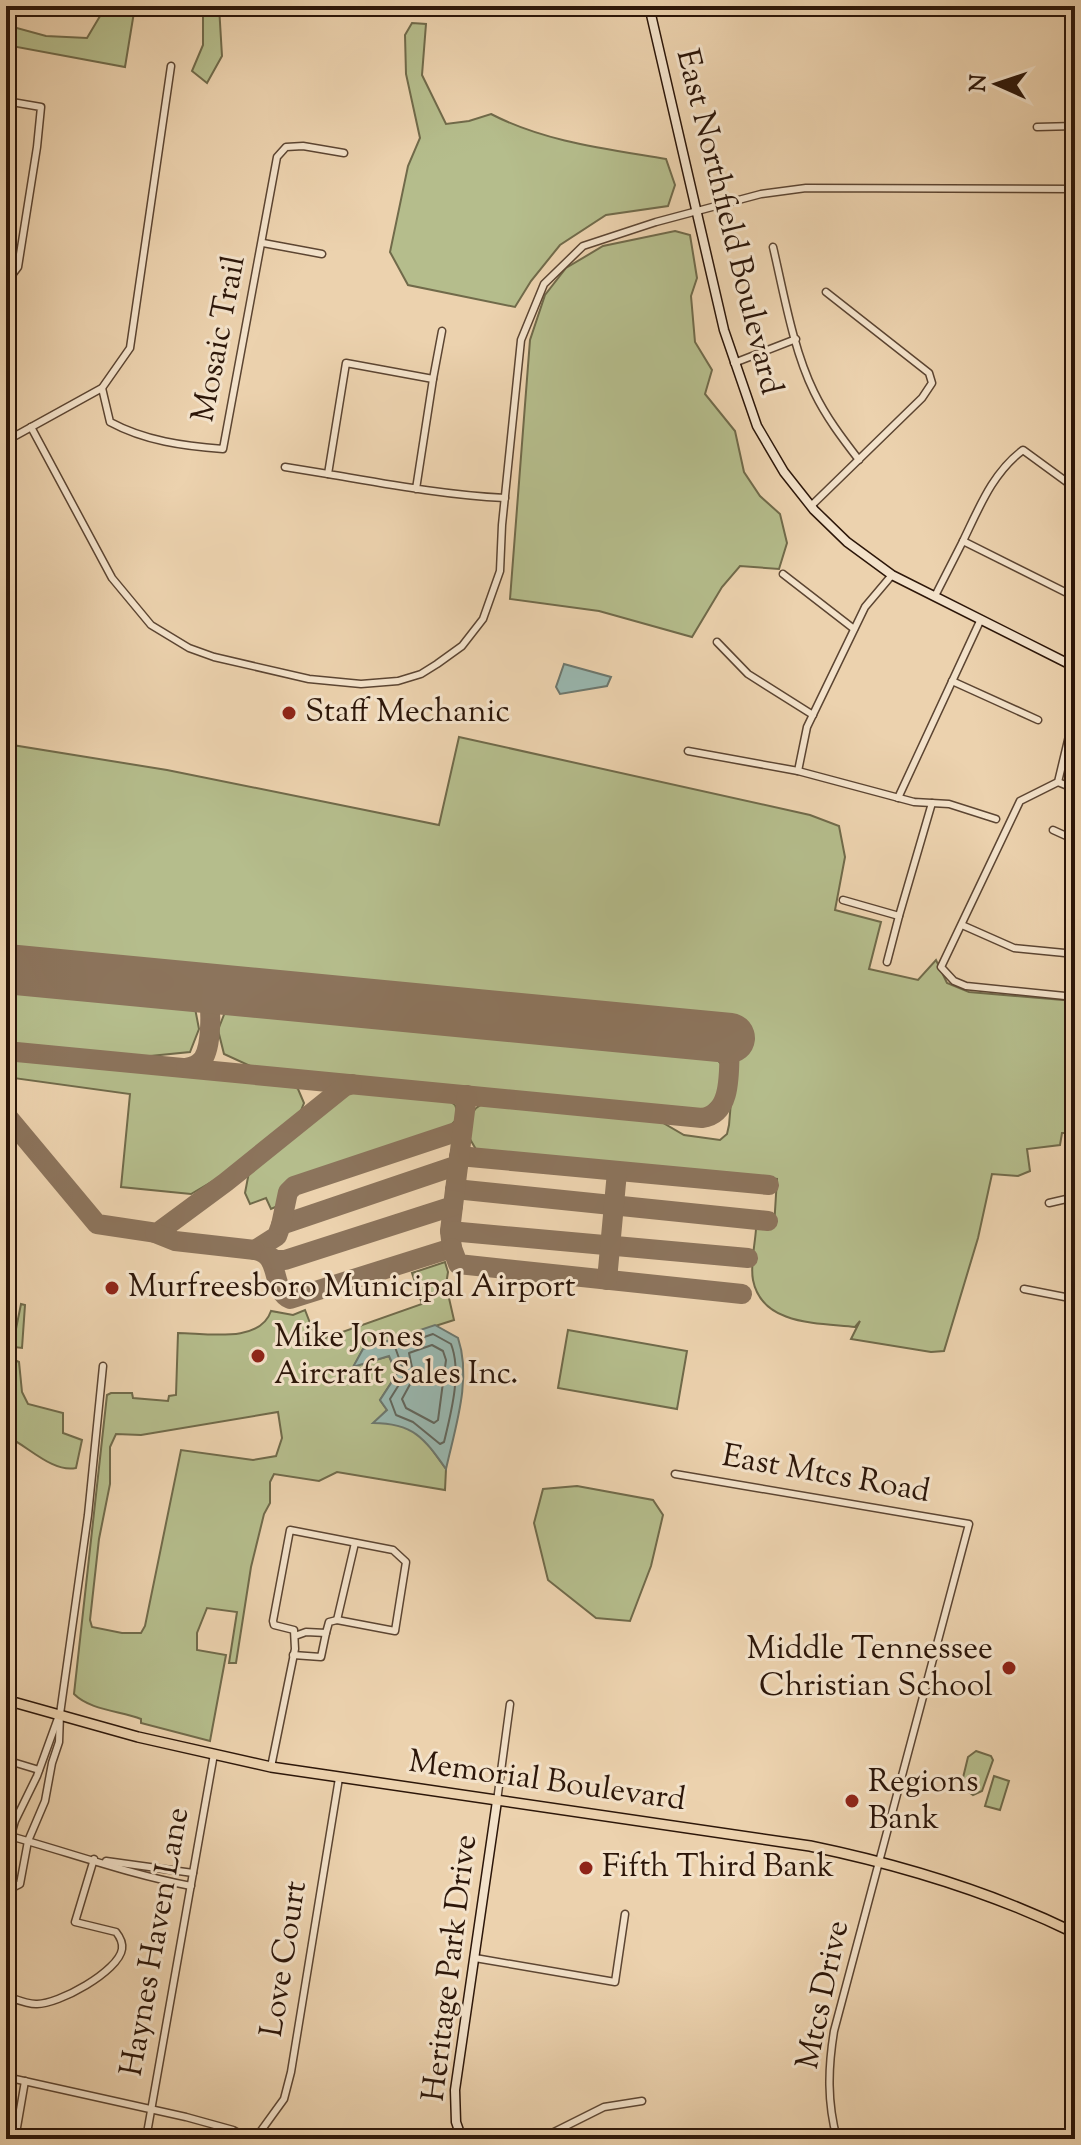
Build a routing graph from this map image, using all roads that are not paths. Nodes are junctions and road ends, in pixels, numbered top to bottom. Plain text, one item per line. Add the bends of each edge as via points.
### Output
1 (649, 6) edge
2 (1070, 6) edge
3 (171, 66) dead end
4 (1075, 77) edge
5 (6, 101) edge
6 (1075, 126) edge
7 (1037, 127) dead end
8 (344, 153) dead end
9 (1075, 189) edge
10 (697, 211) junction
11 (263, 243) junction
12 (773, 247) dead end
13 (322, 254) dead end
14 (6, 283) edge
15 (826, 292) dead end
16 (442, 331) dead end
17 (796, 339) junction
18 (734, 363) junction
19 (433, 379) junction
20 (102, 388) junction
21 (31, 427) junction
22 (6, 441) edge
23 (859, 460) junction
24 (285, 467) dead end
25 (328, 474) junction
26 (1075, 488) edge
27 (416, 489) junction
28 (505, 498) junction
29 (811, 506) junction
30 (963, 541) junction
31 (783, 574) dead end
32 (892, 575) junction
33 (935, 596) junction
34 (1075, 597) edge
35 (981, 619) junction
36 (854, 629) junction
37 (717, 642) dead end
38 (1075, 667) edge
39 (952, 681) junction
40 (1075, 711) edge
41 (813, 715) junction
42 (1038, 720) dead end
43 (1071, 739) edge
44 (688, 751) dead end
45 (798, 771) junction
46 (1058, 782) junction
47 (1075, 789) edge
48 (898, 798) junction
49 (932, 803) junction
50 (996, 819) dead end
51 (1053, 830) dead end
52 (1075, 840) edge
53 (843, 900) dead end
54 (899, 916) junction
55 (962, 925) junction
56 (1075, 954) edge
57 (887, 962) dead end
58 (1075, 997) edge
59 (1075, 1197) edge
60 (1049, 1203) dead end
61 (1024, 1289) dead end
62 (1075, 1299) edge
63 (103, 1366) dead end
64 (675, 1474) dead end
65 (969, 1524) joint
66 (355, 1543) junction
67 (337, 1620) junction
68 (326, 1633) junction
69 (295, 1636) junction
70 (293, 1655) junction
71 (6, 1700) edge
72 (510, 1704) dead end
73 (60, 1714) junction
74 (214, 1754) junction
75 (6, 1760) edge
76 (271, 1767) junction
77 (38, 1770) junction
78 (50, 1774) junction
79 (339, 1778) junction
80 (497, 1801) junction
81 (8, 1836) edge
82 (28, 1841) junction
83 (6, 1852) edge
84 (94, 1859) junction
85 (879, 1861) junction
86 (193, 1873) junction
87 (191, 1886) junction
88 (12, 1888) dead end
89 (625, 1914) dead end
90 (1075, 1933) edge
91 (475, 1958) junction
92 (6, 1996) edge
93 (6, 2077) edge
94 (25, 2081) junction
95 (642, 2101) dead end
96 (151, 2109) junction
97 (15, 2139) edge
98 (146, 2139) edge
99 (252, 2139) edge
100 (462, 2139) edge
101 (540, 2139) edge
102 (837, 2139) edge

1 - 10 main road, East Northfield Boulevard
2 - 4 street
3 - 20 street via 130,348
5 - 14 street via 41,107 18,267
6 - 7 street
8 - 11 street, Mosaic Trail via 286,147 277,157
9 - 10 street via 806,188
10 - 18 main road, East Northfield Boulevard
10 - 28 street via 583,246 544,284 521,340
11 - 13 street
11 - 20 street, Mosaic Trail via 223,449 133,435 110,422
12 - 17 street
15 - 23 street via 929,373 932,383
16 - 19 street
17 - 18 street
17 - 23 street via 813,389 834,429
18 - 29 main road, East Northfield Boulevard via 757,426
19 - 25 street via 346,363
19 - 27 street
20 - 21 street
21 - 22 street
21 - 28 street via 112,578 151,625 214,657 309,679 398,681 421,674 462,646 483,619 500,571
23 - 29 street
24 - 25 street
25 - 27 street
26 - 30 street via 1023,450 990,485
27 - 28 street
29 - 32 main road, East Northfield Boulevard via 847,542
30 - 33 street
30 - 34 street
31 - 36 street
32 - 33 main road, East Northfield Boulevard
32 - 36 street
33 - 35 main road, East Northfield Boulevard
35 - 38 main road, East Northfield Boulevard
35 - 39 street
36 - 41 street
37 - 41 street via 748,674
39 - 42 street
39 - 48 street
40 - 43 street
41 - 45 street
43 - 46 street
44 - 45 street
45 - 48 street
46 - 47 street
46 - 55 street via 1020,801
48 - 49 street
49 - 50 street
49 - 54 street
51 - 52 street
53 - 54 street
54 - 57 street
55 - 56 street via 1014,948
55 - 58 street via 941,967 954,981
59 - 60 street
61 - 62 street
63 - 73 street
64 - 65 street, East Mtcs Road
65 - 85 street, Mtcs Drive
66 - 67 street
66 - 67 street via 393,1550 406,1562 395,1631
66 - 69 street via 290,1530 273,1621 289,1627
67 - 68 street via 329,1622
68 - 69 street
68 - 70 street via 321,1657
69 - 70 street
70 - 76 street
71 - 73 main road, Memorial Boulevard
72 - 80 street
73 - 74 main road, Memorial Boulevard
73 - 77 street
73 - 78 street
74 - 76 main road, Memorial Boulevard
74 - 86 street, Haynes Haven Lane
75 - 77 street
76 - 79 main road, Memorial Boulevard
77 - 78 street
77 - 81 street
78 - 82 street
79 - 80 main road, Memorial Boulevard
79 - 99 street, Love Court via 291,2072 284,2099
80 - 85 main road, Memorial Boulevard via 810,1846
80 - 91 main road, Heritage Park Drive
81 - 82 street
81 - 83 street
82 - 84 street
82 - 88 street via 20,1884
84 - 86 street
84 - 87 street
84 - 92 street via 75,1922 116,1932 122,1940 117,1960 99,1977 58,1999 37,2004
85 - 90 main road, Memorial Boulevard via 993,1898
85 - 102 street, Mtcs Drive via 829,2063
86 - 87 street, Haynes Haven Lane
87 - 96 street, Haynes Haven Lane
89 - 91 street via 615,1982
91 - 100 main road, Heritage Park Drive via 455,2090
93 - 94 street
94 - 96 street
94 - 97 street
95 - 101 street via 604,2107
96 - 98 street, Haynes Haven Lane
96 - 99 street

